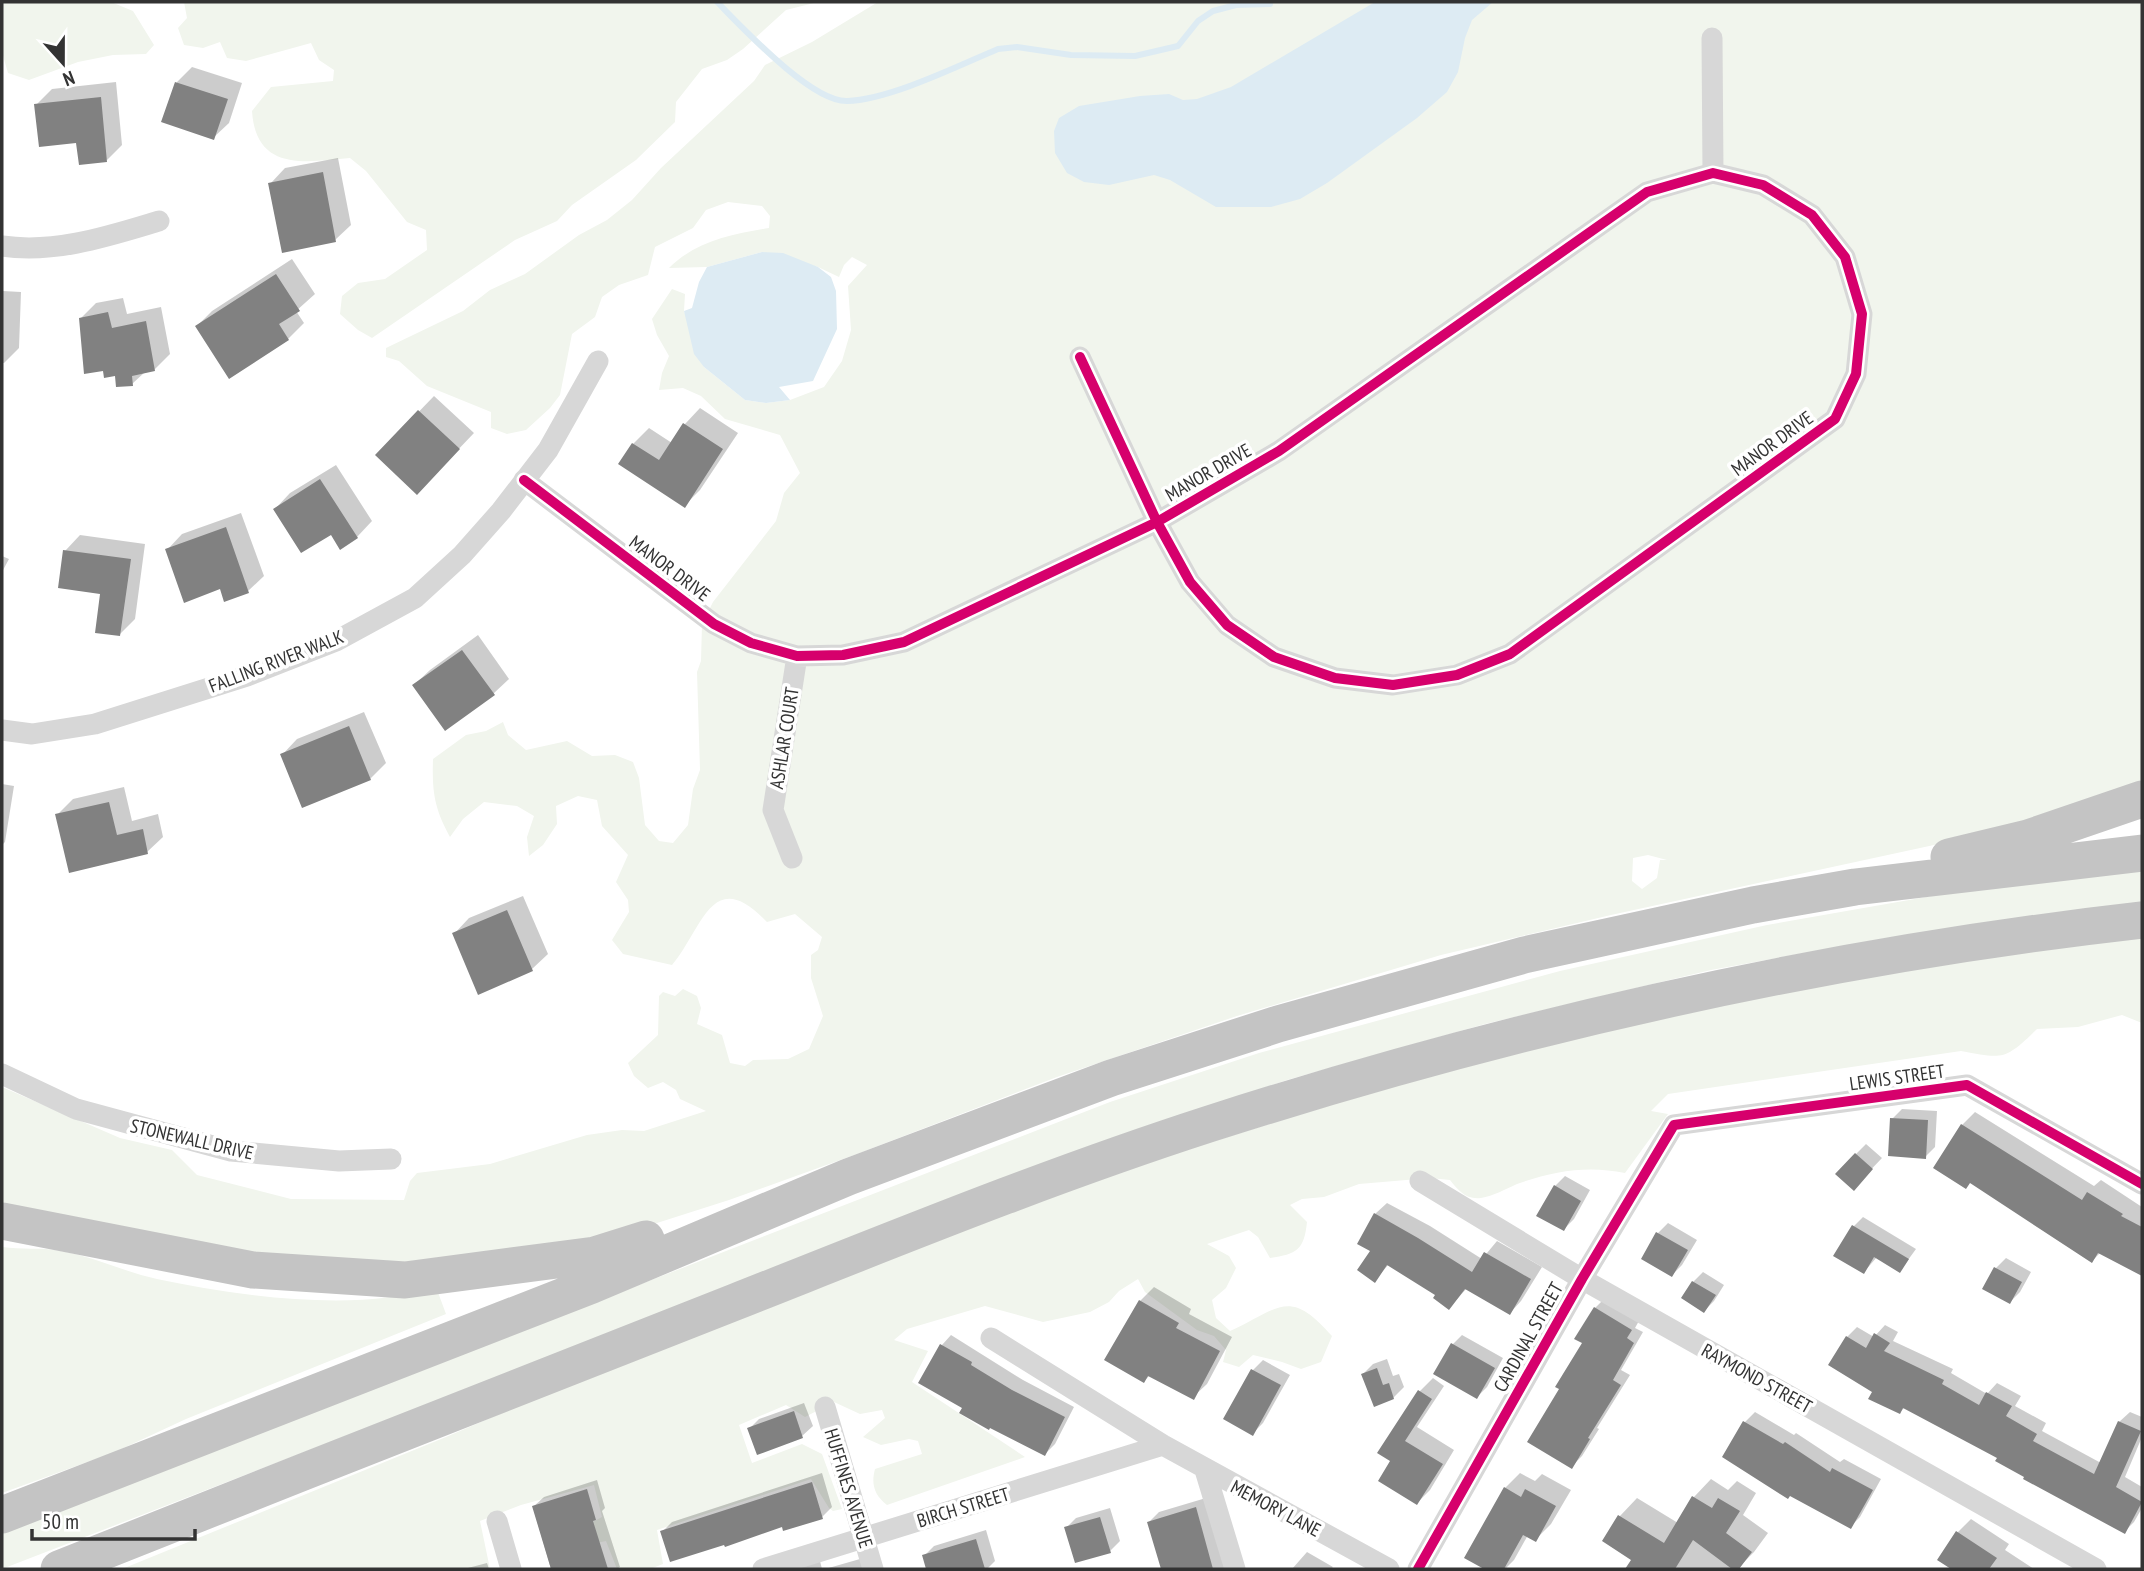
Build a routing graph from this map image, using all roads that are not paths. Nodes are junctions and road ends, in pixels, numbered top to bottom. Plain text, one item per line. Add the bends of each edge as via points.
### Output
1 (1712, 38) dead end
2 (1713, 173) junction
3 (159, 221) dead end
4 (2, 246) edge
5 (1080, 357) dead end
6 (598, 361) dead end
7 (524, 480) junction
8 (1157, 522) junction
9 (797, 656) junction
10 (2, 730) edge
11 (2142, 799) edge
12 (2142, 853) edge
13 (792, 858) dead end
14 (1855, 887) junction
15 (2142, 920) edge
16 (2, 1074) edge
17 (1674, 1125) joint
18 (391, 1159) dead end
19 (848, 1177) junction
20 (1420, 1181) dead end
21 (2142, 1184) edge
22 (2, 1220) edge
23 (1582, 1279) junction
24 (991, 1338) dead end
25 (825, 1407) dead end
26 (1163, 1446) junction
27 (1205, 1470) junction
28 (2, 1515) edge
29 (497, 1521) dead end
30 (864, 1538) junction
31 (59, 1569) edge
32 (512, 1569) edge
33 (763, 1569) edge
34 (873, 1569) edge
35 (1235, 1569) edge
36 (1389, 1569) edge
37 (1418, 1569) edge
38 (2096, 1569) edge

1 - 2 street
2 - 8 street, MANOR DRIVE via 1647,192 1279,451
2 - 8 street, MANOR DRIVE via 1763,185 1812,215 1845,257 1862,314 1856,374 1835,419 1510,654 1457,675 1393,685 1335,678 1274,657 1227,625 1190,582
3 - 4 street via 96,240 49,247
5 - 8 street
6 - 7 street, FALLING RIVER WALK via 548,450
7 - 9 street, MANOR DRIVE via 714,624 751,643
7 - 10 street, FALLING RIVER WALK via 462,555 415,598 336,641 247,676 95,724 32,734
8 - 9 street, MANOR DRIVE via 904,642 843,655
9 - 13 street, ASHLAR COURT via 773,810
11 - 14 highway via 2028,838
12 - 14 highway
14 - 19 highway via 1524,955 1387,992 1111,1079
15 - 31 highway via 1913,950 1634,1006 1489,1041 1207,1125 950,1217
16 - 18 street, STONEWALL DRIVE via 76,1109 231,1151 339,1161
17 - 21 street, LEWIS STREET via 1967,1085
17 - 23 street, CARDINAL STREET
19 - 22 highway via 595,1255 405,1280 253,1270
19 - 28 highway via 567,1295
20 - 23 street, RAYMOND STREET
23 - 37 street, CARDINAL STREET
23 - 38 street, RAYMOND STREET
24 - 26 street, MEMORY LANE
25 - 30 street, HUFFINES AVENUE
26 - 27 street, MEMORY LANE
26 - 30 street, BIRCH STREET
27 - 35 street
27 - 36 street, MEMORY LANE
29 - 32 street
30 - 33 street, BIRCH STREET
30 - 34 street, HUFFINES AVENUE

